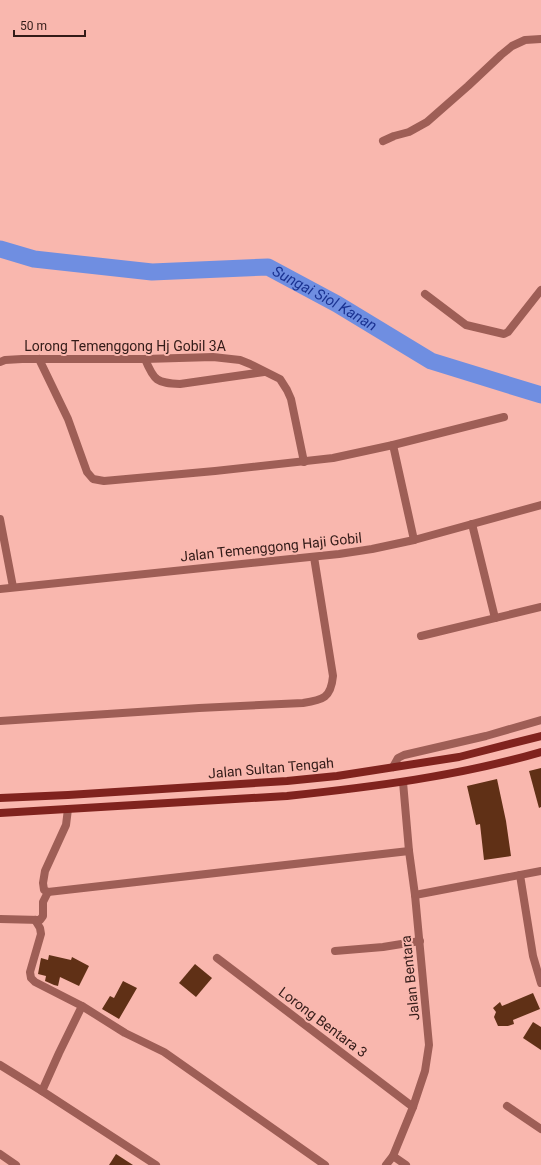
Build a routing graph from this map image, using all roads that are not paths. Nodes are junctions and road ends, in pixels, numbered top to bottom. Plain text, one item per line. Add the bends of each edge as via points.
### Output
1 (541, 39) edge
2 (383, 141) dead end
3 (541, 290) edge
4 (425, 294) dead end
5 (39, 359) junction
6 (145, 360) junction
7 (0, 362) edge
8 (264, 372) junction
9 (504, 417) dead end
10 (393, 445) junction
11 (304, 462) junction
12 (541, 505) edge
13 (0, 518) edge
14 (472, 524) junction
15 (414, 540) junction
16 (314, 557) junction
17 (13, 587) junction
18 (0, 589) edge
19 (541, 607) edge
20 (495, 618) junction
21 (421, 636) dead end
22 (541, 720) edge
23 (0, 721) edge
24 (541, 736) edge
25 (541, 752) edge
26 (393, 767) junction
27 (403, 782) junction
28 (0, 798) edge
29 (68, 809) junction
30 (0, 813) edge
31 (409, 851) junction
32 (541, 871) edge
33 (520, 875) junction
34 (48, 892) junction
35 (415, 895) junction
36 (0, 919) edge
37 (36, 920) junction
38 (420, 940) junction
39 (336, 951) dead end
40 (217, 958) dead end
41 (541, 983) edge
42 (82, 1006) junction
43 (0, 1065) edge
44 (42, 1091) junction
45 (507, 1106) dead end
46 (413, 1107) junction
47 (541, 1129) edge
48 (0, 1154) edge
49 (393, 1156) junction
50 (16, 1165) edge
51 (156, 1165) edge
52 (325, 1165) edge
53 (386, 1165) edge
54 (406, 1165) edge

1 - 2 street via 525,40 512,46 427,122 410,132
3 - 4 street via 504,334 466,325
5 - 6 street, Lorong Temenggong Hj Gobil 3A
5 - 7 street, Lorong Temenggong Hj Gobil 3A
5 - 11 street via 68,419 86,472 94,479 104,481
6 - 8 street, Lorong Temenggong Hj Gobil 3A via 213,357 250,364
6 - 8 street via 155,379 170,384
8 - 11 street, Lorong Temenggong Hj Gobil 3A via 280,379 287,390
9 - 10 street
10 - 11 street
10 - 15 street
12 - 14 street, Jalan Temenggong Haji Gobil
13 - 17 street
14 - 15 street, Jalan Temenggong Haji Gobil
14 - 20 street
15 - 16 street, Jalan Temenggong Haji Gobil
16 - 17 street, Jalan Temenggong Haji Gobil
16 - 23 street via 333,676 329,693 322,699 303,703
17 - 18 street, Jalan Temenggong Haji Gobil
19 - 20 street
20 - 21 street
22 - 26 street via 404,755 398,758
24 - 26 main road, Jalan Sultan Tengah via 459,757
25 - 27 main road, Jalan Sultan Tengah
26 - 28 main road, Jalan Sultan Tengah via 287,782
27 - 29 main road, Jalan Sultan Tengah via 287,796
27 - 31 street, Jalan Bentara
29 - 30 main road, Jalan Sultan Tengah
29 - 34 street via 66,825 45,871 43,883 44,890
31 - 34 street
31 - 35 street, Jalan Bentara
32 - 33 street
33 - 35 street
33 - 41 street via 533,956
34 - 37 street via 43,902 43,916
35 - 38 street, Jalan Bentara
36 - 37 street
37 - 42 street via 40,934 30,972 31,978 48,990
38 - 39 street via 383,947
38 - 46 street, Jalan Bentara via 429,1045 425,1071
40 - 46 street, Lorong Bentara 3
42 - 44 street
42 - 52 street via 125,1033 164,1052
43 - 44 street
44 - 51 street
45 - 47 street
46 - 49 street, Jalan Bentara
48 - 50 street
49 - 53 street, Jalan Bentara
49 - 54 street

